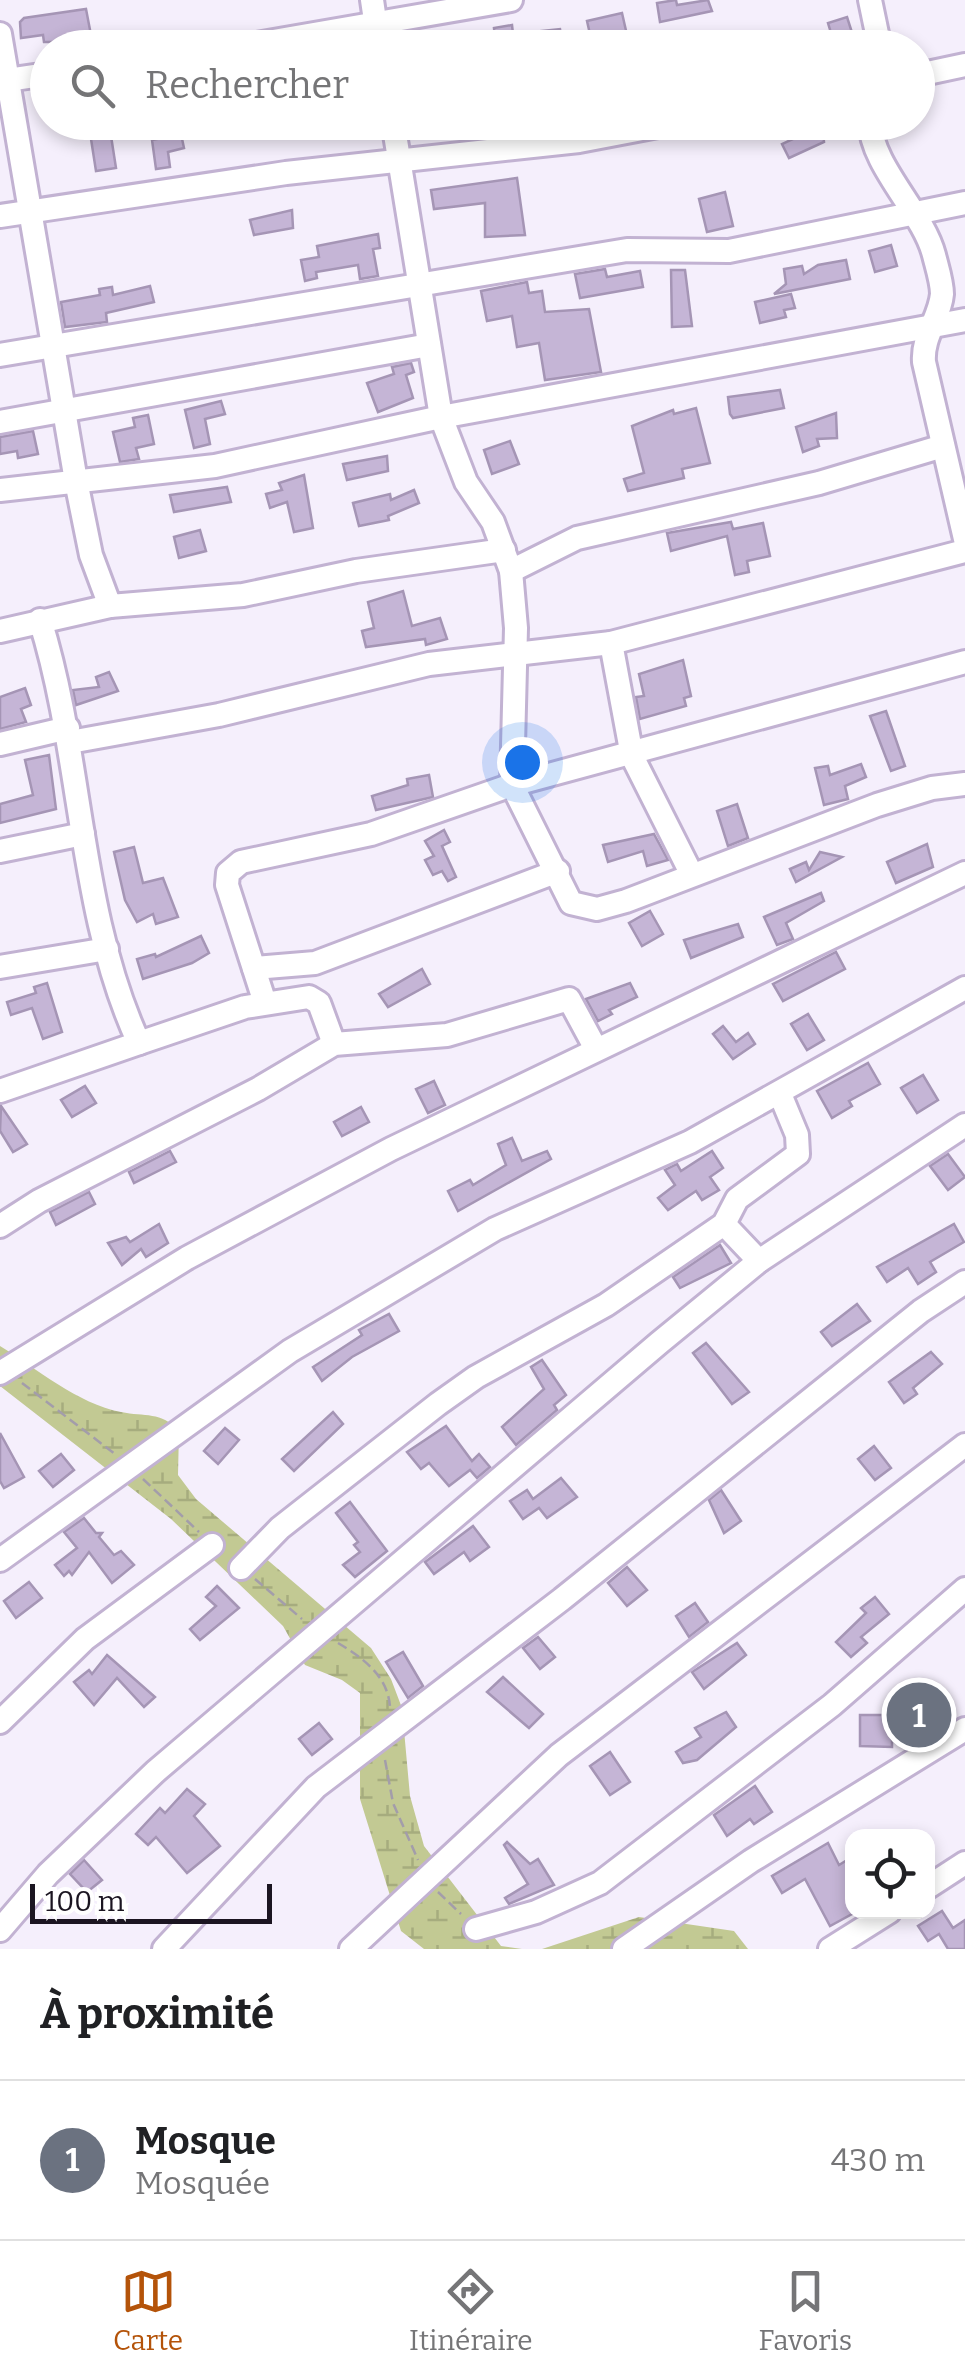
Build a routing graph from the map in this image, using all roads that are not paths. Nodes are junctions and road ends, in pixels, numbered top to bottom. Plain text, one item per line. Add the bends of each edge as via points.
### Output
1 (372, 0) edge
2 (512, 0) edge
3 (870, 0) edge
4 (377, 30) edge
5 (403, 30) edge
6 (876, 30) edge
7 (0, 34) edge
8 (965, 65) edge
9 (935, 71) edge
10 (30, 76) edge
11 (3, 80) edge
12 (396, 140) edge
13 (584, 140) edge
14 (878, 140) edge
15 (399, 162) junction
16 (965, 203) edge
17 (911, 211) junction
18 (31, 212) junction
19 (0, 216) edge
20 (419, 283) junction
21 (965, 320) edge
22 (929, 330) junction
23 (429, 345) junction
24 (52, 346) junction
25 (0, 355) edge
26 (66, 412) junction
27 (440, 417) junction
28 (0, 422) edge
29 (943, 446) junction
30 (76, 482) junction
31 (0, 490) edge
32 (962, 511) edge
33 (965, 538) edge
34 (965, 551) edge
35 (508, 560) junction
36 (110, 606) junction
37 (40, 620) junction
38 (0, 631) edge
39 (610, 642) junction
40 (515, 652) junction
41 (965, 662) edge
42 (69, 735) junction
43 (0, 744) edge
44 (632, 756) junction
45 (965, 784) edge
46 (512, 785) junction
47 (83, 834) junction
48 (0, 851) edge
49 (558, 871) junction
50 (965, 873) edge
51 (692, 875) junction
52 (107, 949) junction
53 (0, 967) edge
54 (254, 968) junction
55 (965, 988) edge
56 (265, 1002) junction
57 (139, 1044) junction
58 (334, 1044) junction
59 (596, 1049) junction
60 (0, 1091) edge
61 (780, 1094) junction
62 (965, 1125) edge
63 (724, 1224) junction
64 (0, 1226) edge
65 (760, 1262) junction
66 (965, 1282) edge
67 (2, 1372) edge
68 (965, 1444) edge
69 (212, 1546) road end
70 (0, 1560) edge
71 (241, 1568) road end
72 (965, 1588) edge
73 (0, 1722) edge
74 (965, 1729) edge
75 (965, 1862) edge
76 (935, 1881) edge
77 (877, 1919) edge
78 (476, 1928) road end
79 (0, 1930) edge
80 (164, 1949) edge
81 (351, 1949) edge
82 (624, 1949) edge
83 (830, 1949) edge

1 - 4 street
2 - 5 street
3 - 6 street
7 - 11 street
8 - 9 street
10 - 11 street
11 - 18 street
12 - 15 street
13 - 15 street
14 - 17 street
15 - 18 street
15 - 20 street
16 - 17 street
17 - 20 street via 730,250 628,250
17 - 22 street via 924,226 942,290
18 - 19 street
18 - 24 street
20 - 23 street
20 - 24 street
21 - 22 street
22 - 27 street
22 - 29 street via 924,362
23 - 26 street
23 - 27 street
24 - 25 street
24 - 26 street
26 - 28 street
26 - 30 street
27 - 30 street via 214,466
27 - 35 street
29 - 32 street
29 - 35 street
30 - 31 street
30 - 36 street via 91,556
32 - 33 street
34 - 39 street
35 - 36 street via 356,571 243,595
35 - 40 street
36 - 37 street
37 - 38 street
37 - 42 street
39 - 40 street
39 - 44 street
40 - 42 street via 429,664 219,716
40 - 46 street
41 - 44 street
42 - 43 street
42 - 47 street
44 - 46 street
44 - 51 street
45 - 51 street via 877,805
46 - 49 street
46 - 54 street via 371,834 241,862 228,873 227,884
47 - 48 street
47 - 52 street
49 - 51 street via 571,903 597,909
49 - 54 street via 303,966
50 - 59 street
52 - 53 street
52 - 57 street
54 - 56 street
55 - 61 street
56 - 57 street
56 - 58 street via 314,999
57 - 60 street
58 - 59 street via 447,1036 569,999
58 - 64 street
59 - 67 street via 204,1249
61 - 63 street via 798,1154 737,1198
61 - 70 street via 495,1229 290,1352
62 - 65 street
63 - 65 street
63 - 71 street via 606,1305 476,1377 280,1528
65 - 79 street via 155,1772
66 - 80 street via 316,1787
68 - 81 street via 560,1755
69 - 73 street via 84,1639
72 - 78 street via 832,1705 600,1883 536,1912
74 - 82 street
75 - 76 street
77 - 83 street

